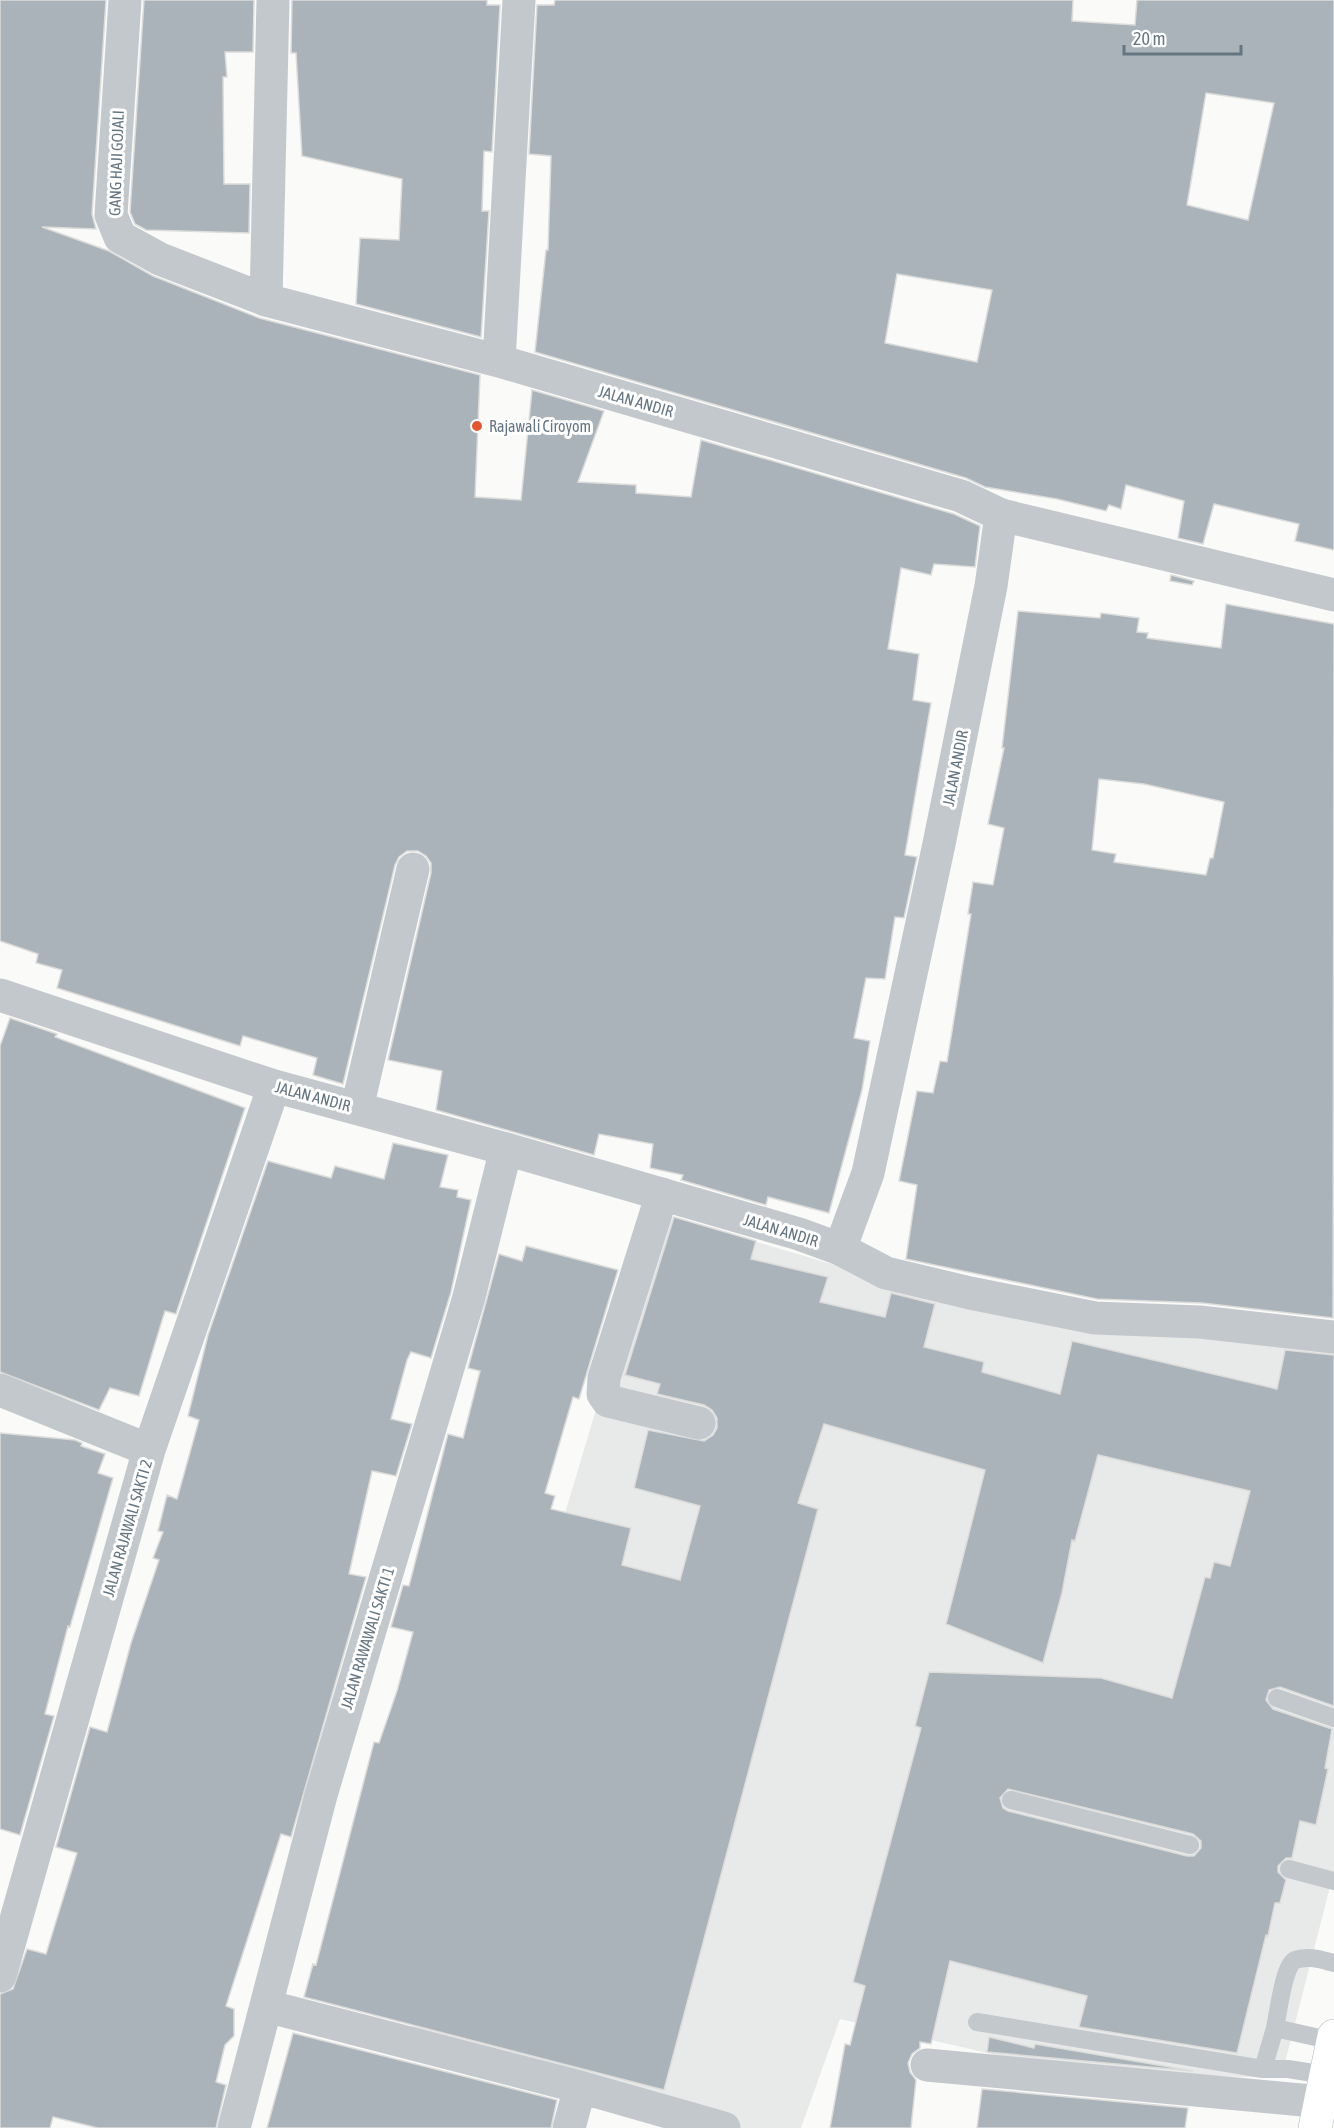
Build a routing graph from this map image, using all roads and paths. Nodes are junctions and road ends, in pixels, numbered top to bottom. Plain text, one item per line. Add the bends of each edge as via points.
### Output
1 (125, 0) edge
2 (273, 0) edge
3 (519, 0) edge
4 (266, 300) junction
5 (499, 361) junction
6 (1001, 515) junction
7 (1334, 595) edge
8 (413, 869) dead end
9 (0, 995) edge
10 (274, 1086) junction
11 (357, 1108) junction
12 (506, 1149) junction
13 (662, 1194) junction
14 (840, 1249) junction
15 (1334, 1337) edge
16 (0, 1390) edge
17 (699, 1423) dead end
18 (149, 1450) junction
19 (1277, 1698) dead end
20 (1334, 1718) edge
21 (1011, 1800) dead end
22 (1190, 1845) dead end
23 (1289, 1869) dead end
24 (1334, 1881) edge
25 (1334, 1963) edge
26 (0, 1976) edge
27 (266, 2006) junction
28 (977, 2022) dead end
29 (1275, 2028) junction
30 (1333, 2038) edge
31 (927, 2066) dead end
32 (1263, 2069) junction
33 (580, 2087) junction
34 (1324, 2101) edge
35 (234, 2128) edge
36 (569, 2128) edge
37 (724, 2128) edge

1 - 4 street, GANG HAJI GOJALI via 111,215 120,237 160,259
2 - 4 street
3 - 5 street
4 - 5 street, JALAN ANDIR
5 - 6 street, JALAN ANDIR via 961,496
6 - 7 street, JALAN ANDIR
6 - 14 street, JALAN ANDIR via 991,586 942,832 868,1173
8 - 11 street
9 - 10 street, JALAN ANDIR
10 - 11 street, JALAN ANDIR
10 - 18 street, JALAN RAJAWALI SAKTI 2
11 - 12 street, JALAN ANDIR
12 - 13 street, JALAN ANDIR
12 - 27 street, JALAN RAWAWALI SAKTI 1 via 469,1297 321,1795
13 - 14 street, JALAN ANDIR
13 - 17 street via 604,1378 603,1394 608,1401
14 - 15 street via 886,1274 1095,1318 1200,1322
16 - 18 street
18 - 26 street, JALAN RAJAWALI SAKTI 2
19 - 20 lane
21 - 22 lane
23 - 24 lane
25 - 29 lane via 1311,1958 1294,1960 1286,1968
27 - 33 street
27 - 35 street, JALAN RAWAWALI SAKTI 1
28 - 32 lane
29 - 30 lane
29 - 32 lane
30 - 34 main road
31 - 34 street
32 - 34 lane via 1288,2069
33 - 36 street
33 - 37 street

